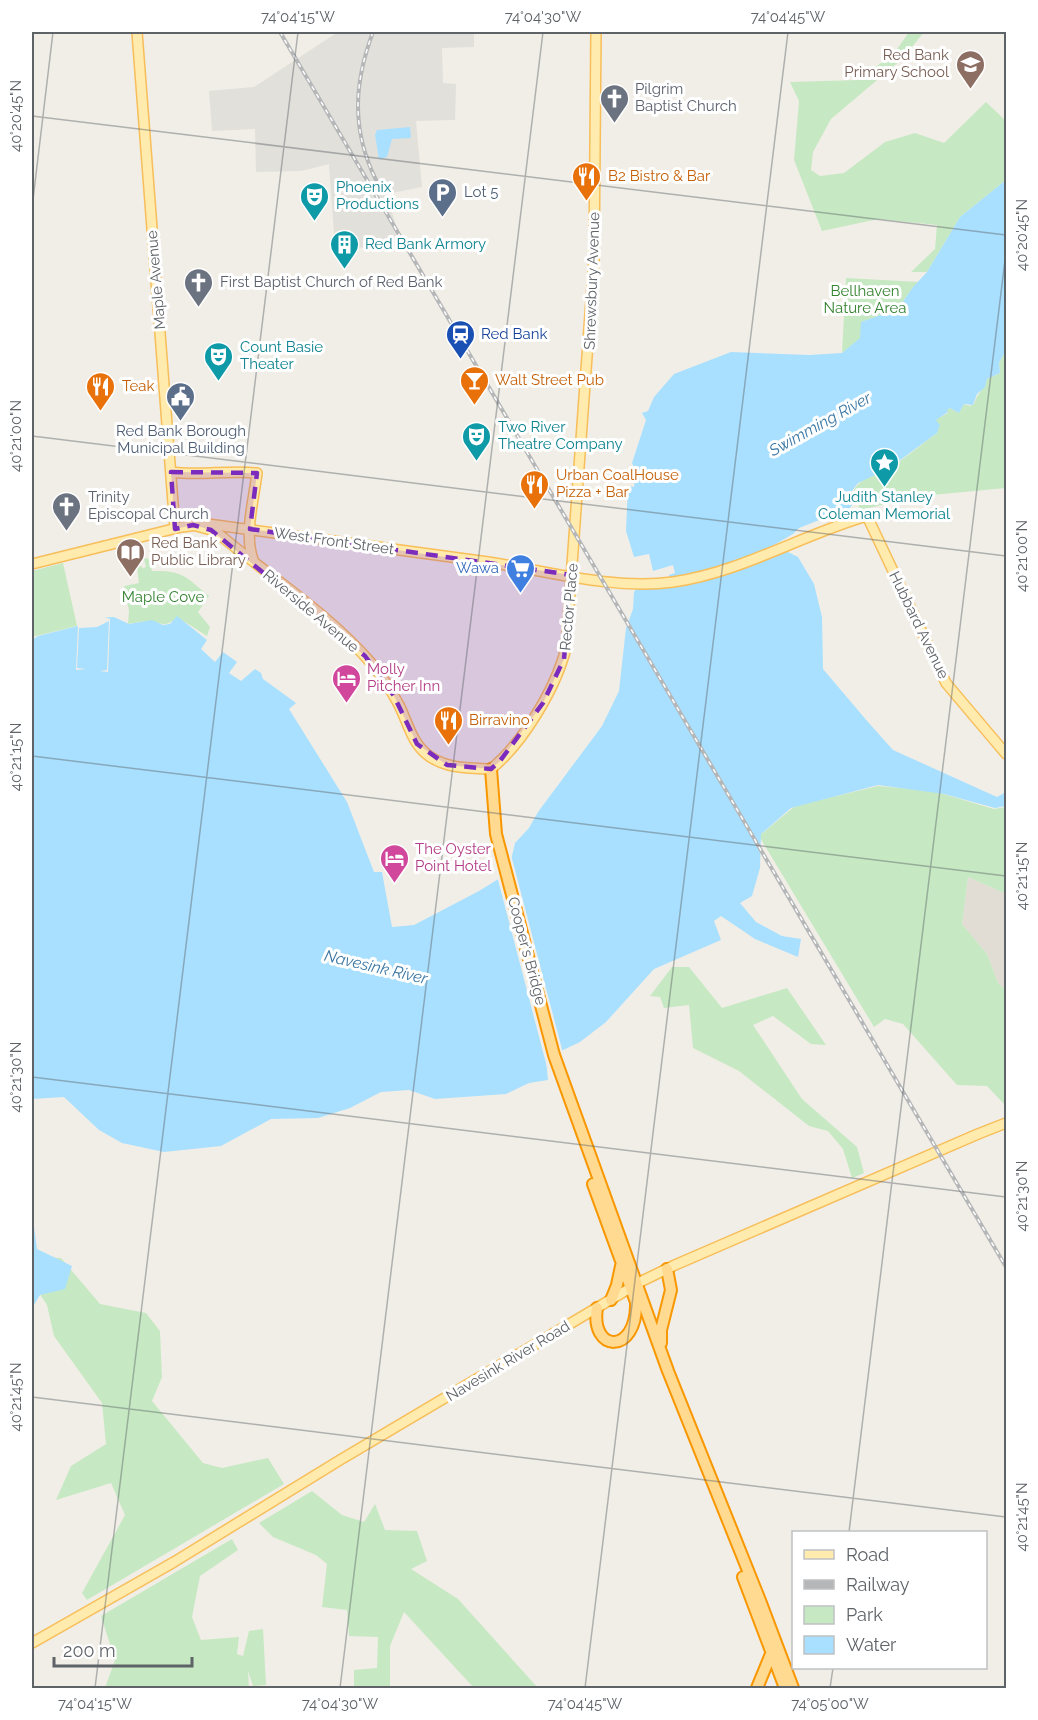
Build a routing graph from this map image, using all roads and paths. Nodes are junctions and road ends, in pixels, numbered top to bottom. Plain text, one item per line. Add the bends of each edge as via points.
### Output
1 (137, 32) edge
2 (596, 32) edge
3 (171, 472) junction
4 (867, 516) joint
5 (193, 525) junction
6 (175, 529) junction
7 (250, 530) junction
8 (575, 530) joint
9 (32, 564) edge
10 (255, 564) junction
11 (572, 576) junction
12 (1006, 754) edge
13 (491, 768) junction
14 (554, 1060) junction
15 (1006, 1123) edge
16 (621, 1263) junction
17 (667, 1269) junction
18 (634, 1286) junction
19 (610, 1300) junction
20 (636, 1303) junction
21 (597, 1308) junction
22 (663, 1358) junction
23 (32, 1643) edge
24 (771, 1654) junction
25 (757, 1689) edge
26 (785, 1689) edge
27 (793, 1689) edge

1 - 3 main road, Maple Avenue
2 - 8 main road, Shrewsbury Avenue via 594,259
3 - 6 main road, Maple Avenue
3 - 7 main road via 257,473
4 - 11 main road, West Front Street via 823,530 755,560 674,582 639,584
4 - 12 main road, Hubbard Avenue via 945,680
5 - 6 main road, West Front Street
5 - 7 main road, West Front Street
5 - 10 main road, Riverside Avenue via 220,535
6 - 9 main road, West Front Street
7 - 10 main road via 249,550
7 - 11 main road, West Front Street
8 - 11 main road, Rector Place
10 - 13 main road, Riverside Avenue via 326,619 365,656 394,696 411,735 429,756 447,765
11 - 13 main road, Rector Place via 566,648 557,679 527,727
13 - 14 highway, Cooper's Bridge via 499,846
14 - 16 highway via 566,1109
14 - 18 highway
15 - 17 main road, Navesink River Road
16 - 18 highway
16 - 19 highway
17 - 18 main road, Navesink River Road
17 - 22 highway via 671,1290 660,1334
18 - 19 main road, Navesink River Road
18 - 20 highway
18 - 22 highway
19 - 21 main road, Navesink River Road
20 - 21 highway via 633,1328 620,1341 600,1334
20 - 24 highway
21 - 23 main road, Navesink River Road
22 - 27 highway
24 - 25 highway
24 - 26 highway

